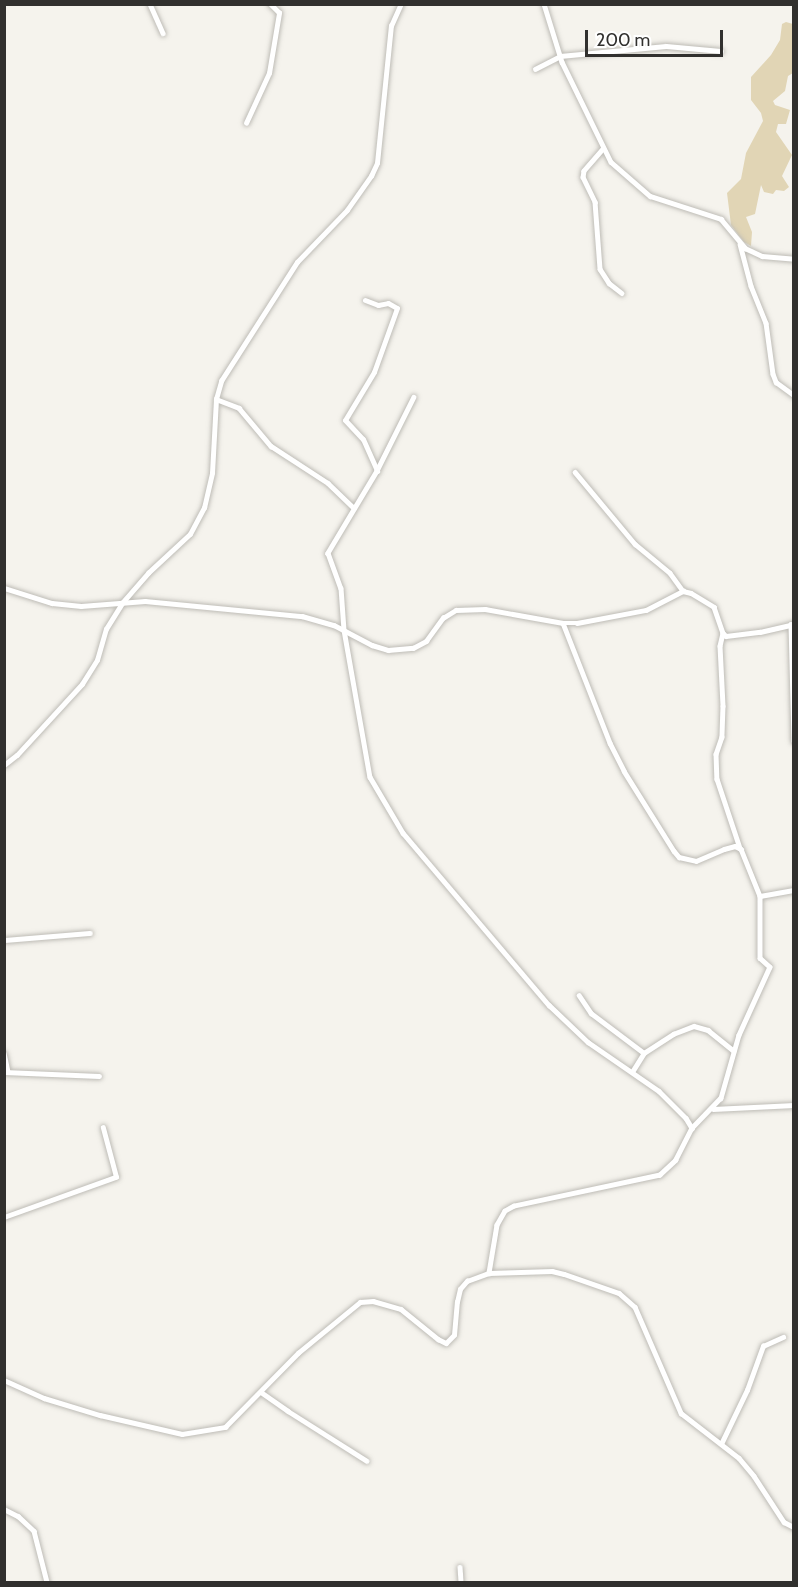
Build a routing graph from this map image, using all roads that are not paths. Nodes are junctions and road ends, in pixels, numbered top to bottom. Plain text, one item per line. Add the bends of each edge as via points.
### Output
1 (150, 4) edge
2 (270, 4) edge
3 (401, 4) edge
4 (544, 4) edge
5 (163, 33) dead end
6 (721, 51) dead end
7 (560, 56) junction
8 (535, 69) dead end
9 (246, 123) dead end
10 (603, 149) junction
11 (740, 243) junction
12 (794, 259) edge
13 (622, 293) dead end
14 (365, 300) dead end
15 (794, 395) edge
16 (414, 397) dead end
17 (216, 399) junction
18 (377, 471) junction
19 (575, 472) dead end
20 (354, 508) junction
21 (4, 588) edge
22 (682, 591) junction
23 (122, 603) junction
24 (563, 623) junction
25 (792, 624) edge
26 (344, 630) junction
27 (723, 633) junction
28 (794, 741) edge
29 (4, 765) edge
30 (741, 849) junction
31 (794, 890) edge
32 (760, 897) junction
33 (90, 933) dead end
34 (4, 940) edge
35 (579, 995) dead end
36 (734, 1051) junction
37 (4, 1053) edge
38 (644, 1053) junction
39 (6, 1072) edge
40 (632, 1072) junction
41 (99, 1076) dead end
42 (794, 1104) edge
43 (712, 1109) junction
44 (103, 1128) dead end
45 (692, 1128) junction
46 (4, 1217) edge
47 (489, 1273) junction
48 (783, 1337) dead end
49 (4, 1380) edge
50 (261, 1392) junction
51 (722, 1444) junction
52 (367, 1461) dead end
53 (4, 1509) edge
54 (794, 1527) edge
55 (460, 1567) dead end
56 (47, 1582) edge
57 (461, 1582) edge

1 - 5 street
2 - 9 street via 279,13 269,73
3 - 17 street via 391,26 380,154 371,176 347,210 297,262 278,289 229,366
4 - 7 street
6 - 7 street via 666,46
7 - 8 street
7 - 10 street
10 - 11 street via 611,162 650,196 721,219
10 - 13 street via 583,177 594,202 600,269
11 - 12 street via 762,256
11 - 15 street via 766,323 772,374 776,382
14 - 18 street via 397,308 374,372 345,420 363,439
16 - 18 street
17 - 20 street via 238,408 271,446 328,483
17 - 23 street via 212,473 204,508 190,534
18 - 20 street
19 - 22 street via 635,544 670,573
20 - 26 street via 328,553 341,588
21 - 23 street via 52,603
22 - 24 street via 646,610
22 - 27 street via 714,608
23 - 26 street via 145,601 302,616
23 - 29 street via 105,629 96,660 81,684
24 - 26 street via 485,609 456,610 442,618 426,641 401,650 372,645
24 - 30 street via 610,743 674,851 696,861 735,846
25 - 27 street via 739,636
25 - 28 street
26 - 40 street via 370,777 403,833 568,1025 605,1056
27 - 30 street via 722,737 716,754 717,779
30 - 32 street
31 - 32 street
32 - 36 street via 760,958 770,967
33 - 34 street
35 - 38 street via 591,1012
36 - 38 street via 719,1036 697,1025 673,1034
36 - 43 street via 721,1098
37 - 39 street
38 - 40 street
39 - 41 street
40 - 45 street via 665,1097
42 - 43 street
43 - 45 street
44 - 46 street via 116,1177
45 - 47 street via 676,1160 660,1175 505,1211 497,1225
47 - 50 street via 467,1281 460,1289 454,1335 446,1342 401,1310 366,1300 349,1309 298,1353
47 - 51 street via 564,1274 628,1300 641,1318 681,1413
48 - 51 street via 764,1346
49 - 50 street via 44,1398 100,1415 182,1434 225,1427
50 - 52 street
51 - 54 street via 747,1466 784,1522
53 - 56 street via 34,1531
55 - 57 street

